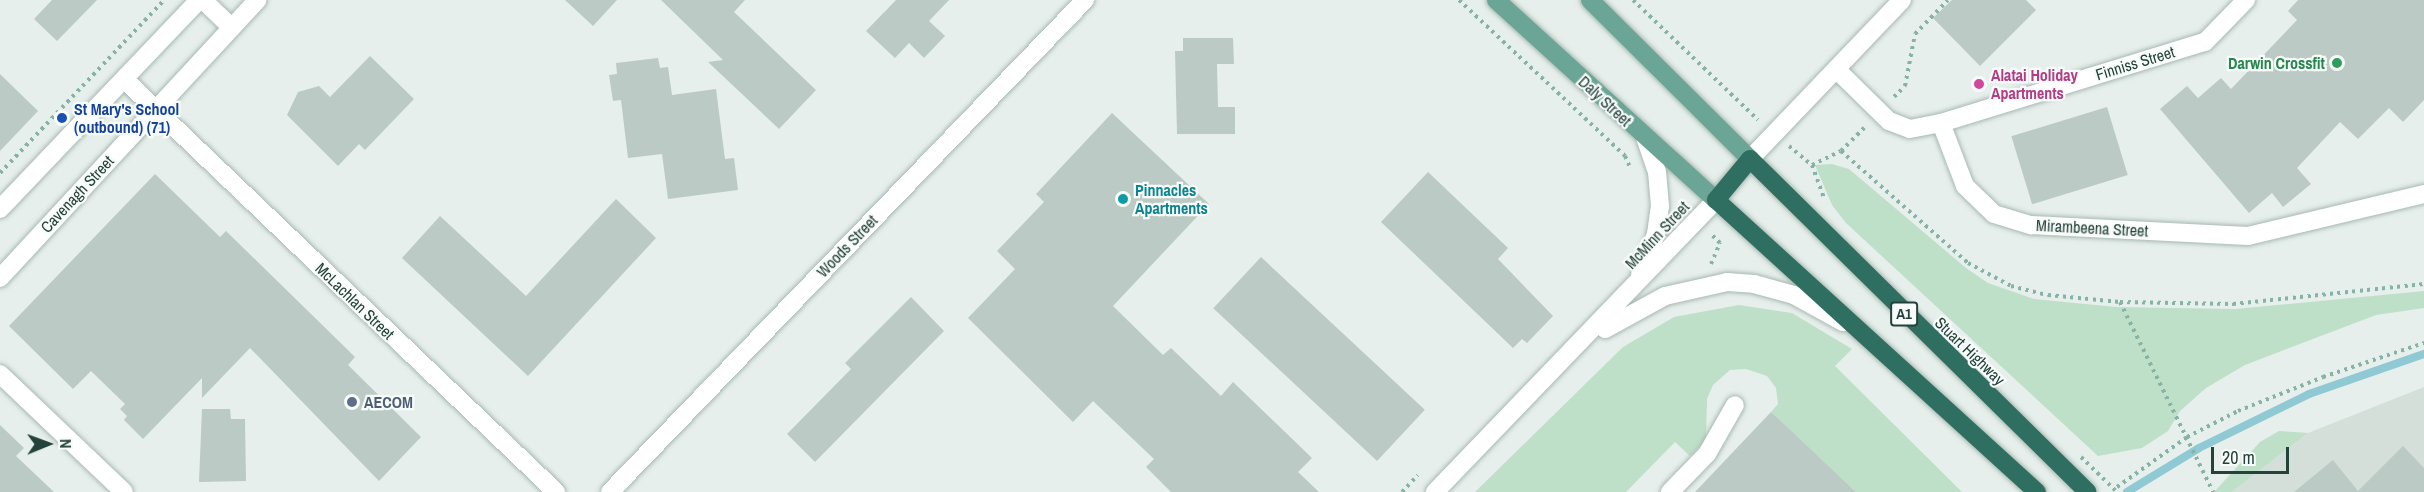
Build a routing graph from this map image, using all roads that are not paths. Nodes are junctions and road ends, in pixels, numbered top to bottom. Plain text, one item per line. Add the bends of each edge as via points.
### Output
1 (201, 0) edge
2 (257, 0) edge
3 (1084, 0) edge
4 (1496, 0) edge
5 (1590, 0) edge
6 (1902, 0) edge
7 (2246, 0) edge
8 (231, 27) junction
9 (1836, 69) junction
10 (124, 79) junction
11 (154, 110) junction
12 (1941, 123) junction
13 (1645, 138) junction
14 (1750, 159) junction
15 (2424, 194) edge
16 (1716, 200) junction
17 (0, 209) edge
18 (0, 278) edge
19 (1633, 290) junction
20 (1875, 343) junction
21 (1562, 362) junction
22 (0, 374) edge
23 (1735, 405) dead end
24 (2036, 491) edge
25 (124, 492) edge
26 (556, 492) edge
27 (610, 492) edge
28 (1435, 492) edge
29 (1670, 492) edge
30 (2088, 492) edge

1 - 8 street
1 - 10 street
2 - 8 street, Cavenagh Street
3 - 27 street, Woods Street
4 - 13 main road, Daly Street
5 - 14 main road
6 - 9 street, McMinn Street
7 - 12 street, Finniss Street via 2205,42
8 - 11 street, Cavenagh Street
9 - 12 street via 1889,121 1910,129
9 - 14 street, McMinn Street
10 - 11 street
10 - 17 street
11 - 18 street, Cavenagh Street
11 - 26 street, McLachlan Street
12 - 15 street, Mirambeena Street via 1965,186 1994,214 2031,225 2248,236
13 - 16 main road, Daly Street
13 - 19 street via 1657,172 1660,206 1649,255
14 - 16 highway, McMinn Street
14 - 30 highway, Stuart Highway / A1
16 - 19 street, McMinn Street
16 - 20 highway, A1
19 - 21 street, McMinn Street
20 - 21 street via 1794,295 1754,284 1727,282 1689,289 1638,308
20 - 24 highway, A1
21 - 28 street, McMinn Street
22 - 25 street
23 - 29 street via 1707,454

